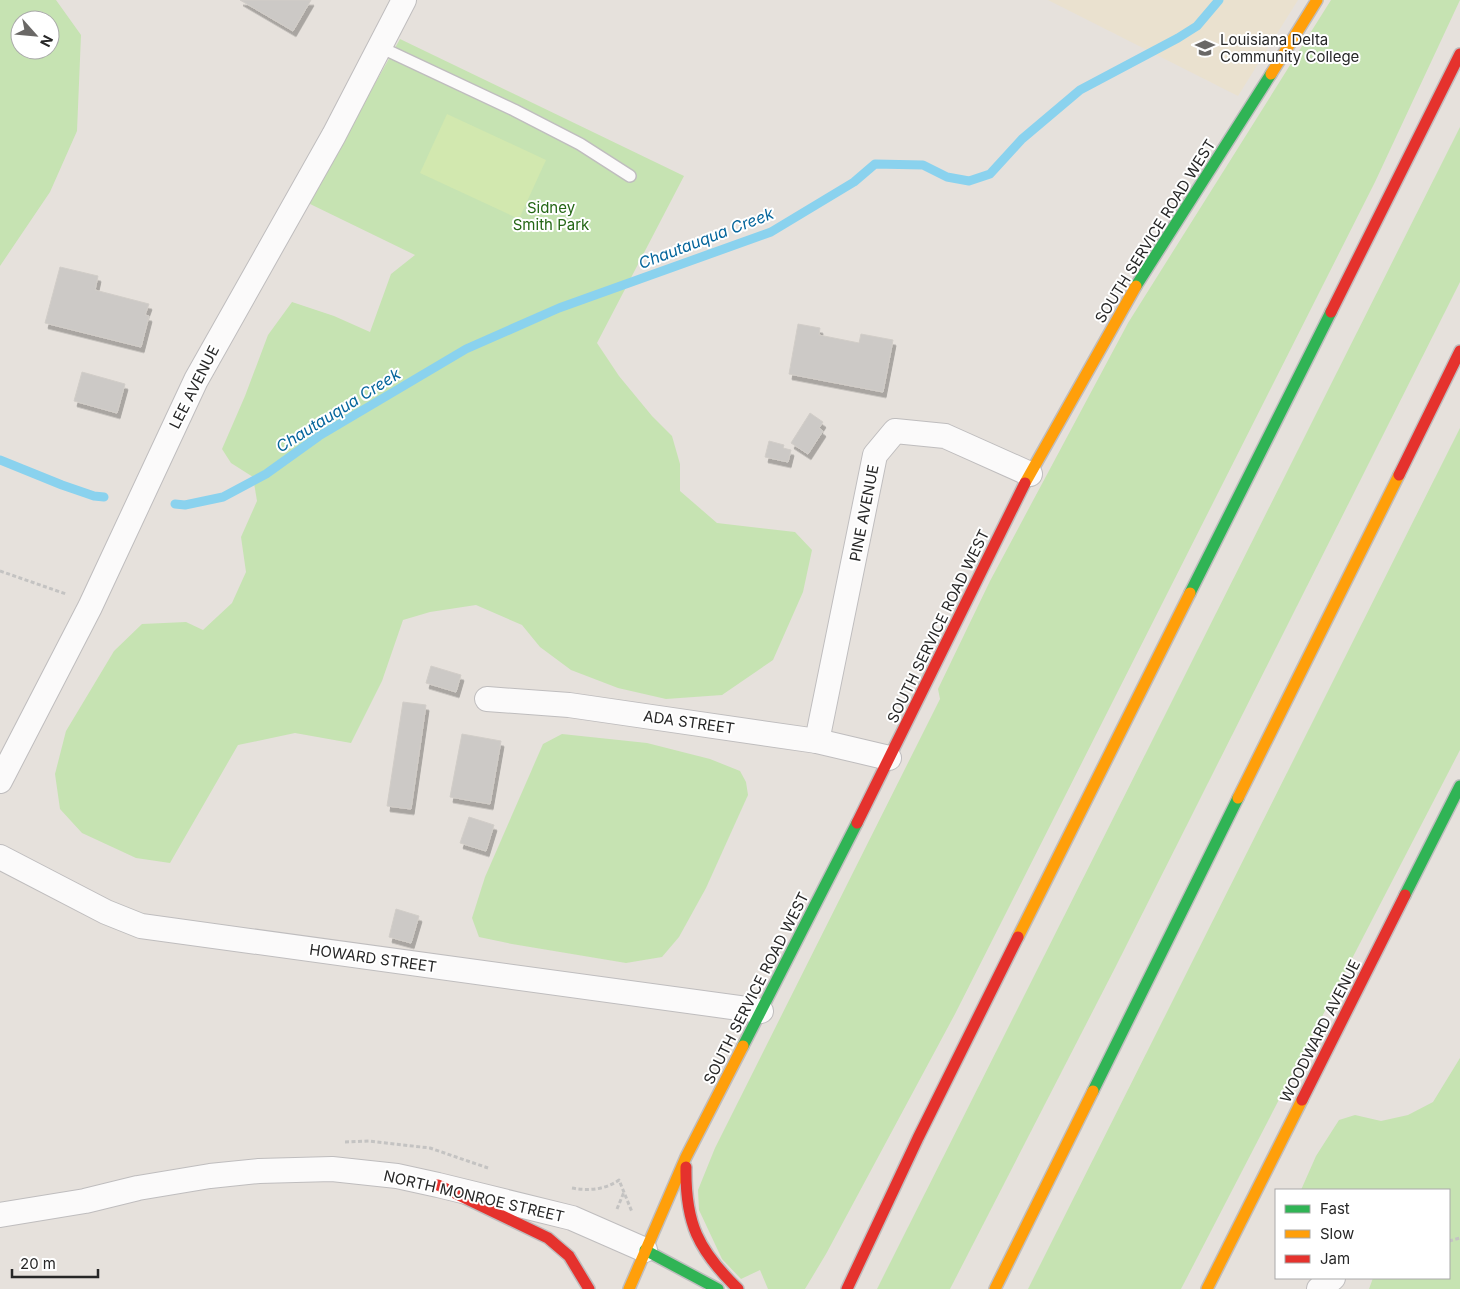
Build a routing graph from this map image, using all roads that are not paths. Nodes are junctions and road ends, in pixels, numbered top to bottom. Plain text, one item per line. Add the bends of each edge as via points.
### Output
1 (404, 0) edge
2 (1317, 0) edge
3 (380, 47) junction
4 (1460, 54) edge
5 (630, 176) dead end
6 (1460, 351) edge
7 (1030, 474) junction
8 (487, 698) dead end
9 (818, 741) junction
10 (889, 758) junction
11 (0, 781) edge
12 (1460, 786) edge
13 (0, 857) edge
14 (761, 1011) junction
15 (686, 1157) junction
16 (438, 1185) junction
17 (0, 1215) edge
18 (645, 1250) junction
19 (1332, 1279) edge
20 (589, 1289) edge
21 (629, 1289) edge
22 (718, 1289) edge
23 (738, 1289) edge
24 (847, 1289) edge
25 (995, 1289) edge
26 (1207, 1289) edge
27 (1319, 1289) edge

1 - 3 street, LEE AVENUE
2 - 7 main road, SOUTH SERVICE ROAD WEST via 1144,272
3 - 5 lane via 523,114 580,144
3 - 11 street, LEE AVENUE via 196,380 90,607
4 - 24 main road via 918,1138
6 - 25 main road
7 - 9 street, PINE AVENUE via 945,436 895,431 876,454
7 - 10 main road, SOUTH SERVICE ROAD WEST
8 - 9 street, ADA STREET via 569,705
9 - 10 street, ADA STREET
10 - 14 main road, SOUTH SERVICE ROAD WEST
12 - 26 main road, WOODWARD AVENUE
13 - 14 street, HOWARD STREET via 140,926
14 - 15 main road, SOUTH SERVICE ROAD WEST
15 - 18 main road, SOUTH SERVICE ROAD WEST
15 - 23 main road via 684,1186 688,1214 696,1236 711,1260
16 - 17 street, NORTH MONROE STREET via 397,1176 332,1169 259,1171 138,1188 85,1201
16 - 18 street, NORTH MONROE STREET via 572,1218
16 - 20 main road via 548,1238 569,1256
18 - 21 main road, SOUTH SERVICE ROAD WEST
18 - 22 main road
19 - 27 street

